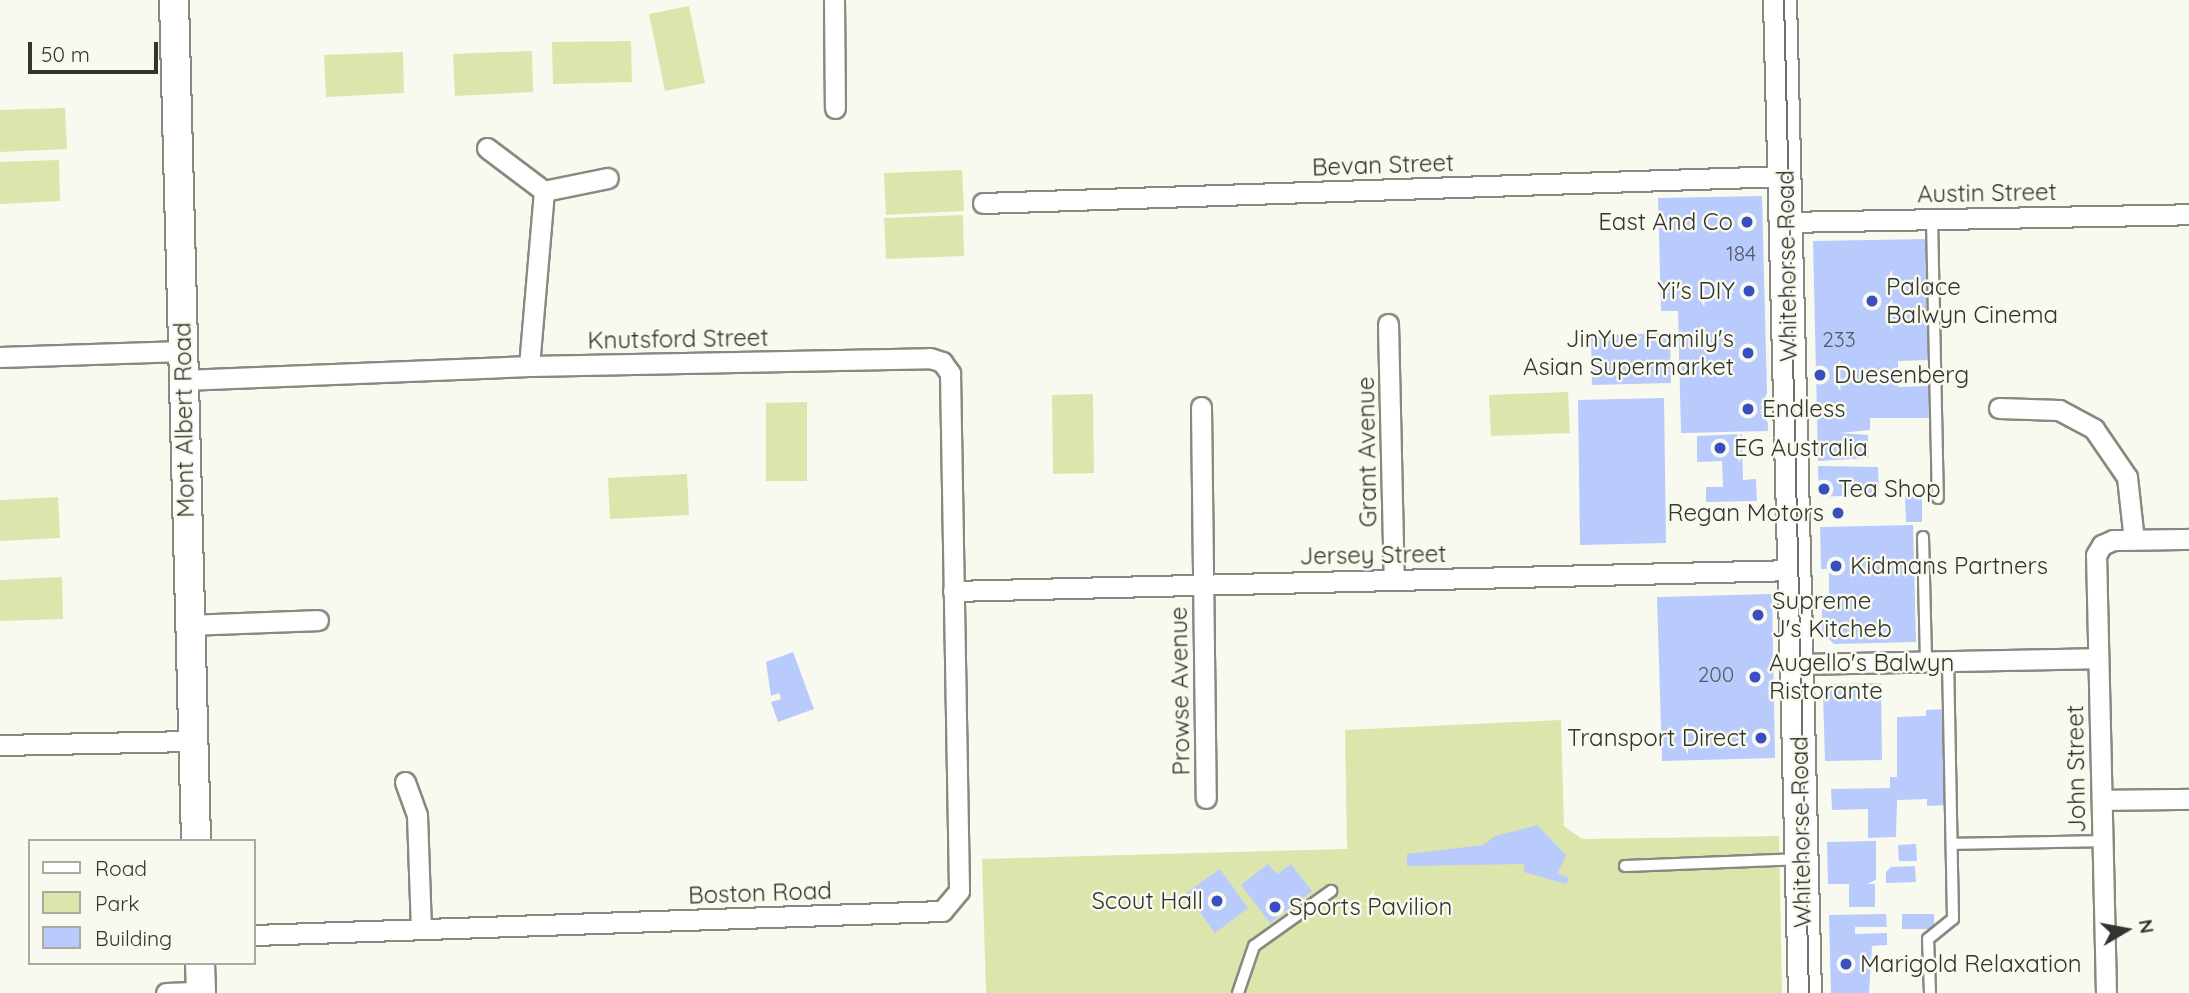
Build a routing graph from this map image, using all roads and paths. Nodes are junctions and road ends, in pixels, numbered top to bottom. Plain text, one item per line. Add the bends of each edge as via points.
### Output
1 (174, 0) edge
2 (834, 0) edge
3 (1780, 0) edge
4 (835, 108) dead end
5 (487, 148) dead end
6 (1785, 176) junction
7 (608, 178) dead end
8 (544, 191) junction
9 (983, 203) dead end
10 (2189, 214) edge
11 (1932, 219) junction
12 (1786, 222) junction
13 (1388, 324) dead end
14 (183, 351) junction
15 (0, 357) edge
16 (529, 366) junction
17 (183, 380) junction
18 (1201, 407) dead end
19 (1999, 408) dead end
20 (1938, 498) dead end
21 (1923, 537) dead end
22 (2189, 539) edge
23 (2134, 540) junction
24 (1794, 569) junction
25 (1394, 579) junction
26 (1202, 584) junction
27 (953, 591) junction
28 (318, 620) dead end
29 (190, 625) junction
30 (2098, 659) junction
31 (1926, 661) junction
32 (1948, 661) junction
33 (1796, 664) junction
34 (193, 741) junction
35 (0, 745) edge
36 (405, 782) dead end
37 (1206, 798) dead end
38 (2189, 799) edge
39 (2102, 800) junction
40 (196, 839) edge
41 (2103, 841) junction
42 (1952, 844) junction
43 (1801, 859) junction
44 (1625, 866) dead end
45 (1331, 891) dead end
46 (421, 929) junction
47 (256, 935) edge
48 (201, 965) edge
49 (201, 992) edge
50 (166, 993) edge
51 (1238, 993) edge
52 (1805, 993) edge
53 (1930, 993) edge
54 (2106, 993) edge

1 - 14 main road, Mont Albert Road
2 - 4 street
3 - 6 main road, Whitehorse Road
5 - 8 street
6 - 9 street, Bevan Street
6 - 12 main road, Whitehorse Road
7 - 8 street
8 - 16 street
10 - 11 street, Austin Street
11 - 12 street, Austin Street
11 - 20 lane
12 - 24 main road, Whitehorse Road
13 - 25 street, Grant Avenue
14 - 15 street
14 - 17 main road, Mont Albert Road
16 - 17 street, Knutsford Street
16 - 27 street, Knutsford Street via 930,358 942,362 950,373
17 - 29 main road, Mont Albert Road
18 - 26 street, Prowse Avenue
19 - 23 street via 2059,410 2094,429 2127,477
21 - 31 lane
22 - 23 street
23 - 30 street, John Street via 2102,545 2095,561
24 - 25 street, Jersey Street
24 - 33 main road, Whitehorse Road
25 - 26 street, Jersey Street
26 - 27 street, Jersey Street
26 - 37 street, Prowse Avenue
27 - 46 street, Boston Road via 959,891 942,911
28 - 29 street
29 - 34 main road, Mont Albert Road
30 - 32 street
30 - 39 street, John Street
31 - 32 street
31 - 33 street
32 - 42 lane
33 - 43 main road, Whitehorse Road
34 - 35 street
34 - 40 main road, Mont Albert Road
36 - 46 street via 417,815
38 - 39 street
39 - 41 street, John Street
41 - 42 lane
41 - 54 street, John Street
42 - 53 lane via 1953,919 1928,939
43 - 44 lane
43 - 52 main road, Whitehorse Road
45 - 51 lane via 1254,946
46 - 47 street, Boston Road
48 - 49 main road
49 - 50 street

